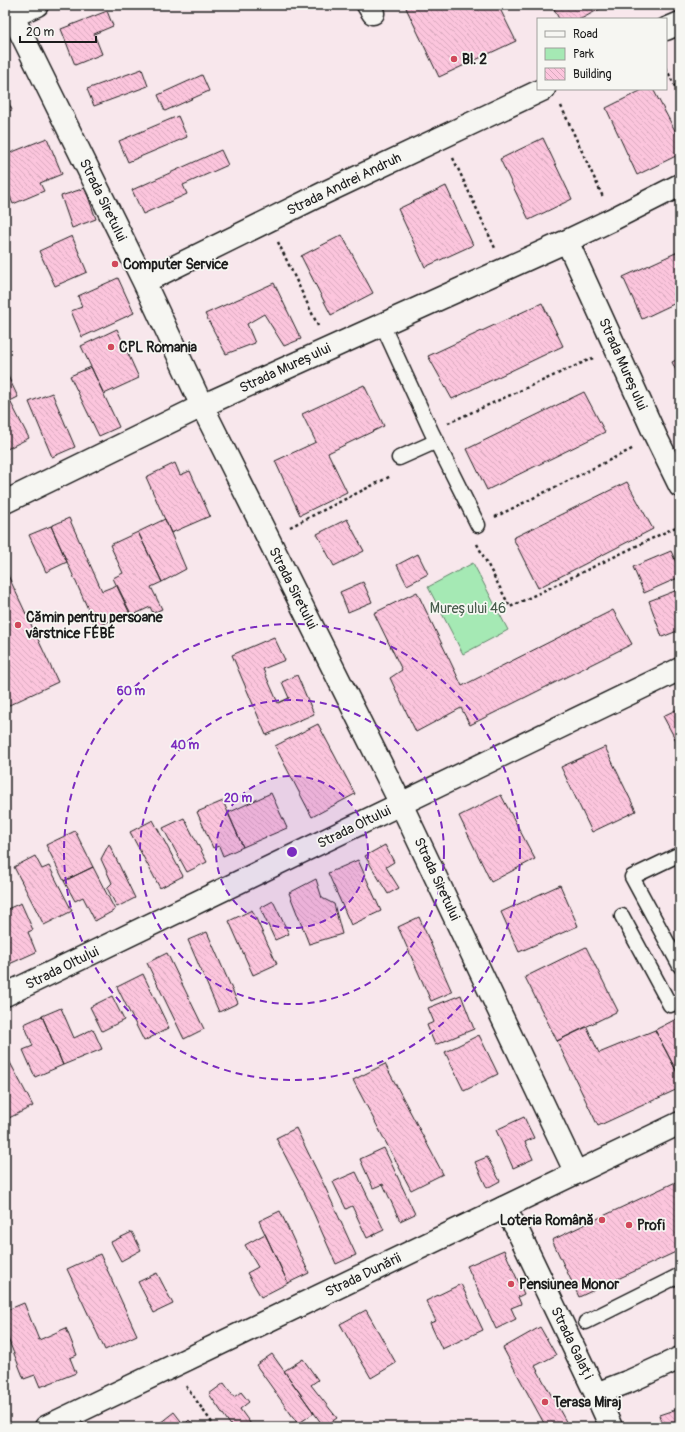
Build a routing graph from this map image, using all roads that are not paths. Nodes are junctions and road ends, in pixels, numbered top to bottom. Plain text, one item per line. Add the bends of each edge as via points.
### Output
1 (37, 5) edge
2 (8, 14) edge
3 (680, 23) edge
4 (667, 30) edge
5 (542, 90) edge
6 (680, 185) edge
7 (567, 241) junction
8 (144, 282) junction
9 (382, 324) junction
10 (202, 406) junction
11 (434, 436) junction
12 (399, 458) road end
13 (680, 486) edge
14 (5, 502) edge
15 (478, 525) road end
16 (680, 669) edge
17 (401, 804) junction
18 (680, 854) edge
19 (622, 916) dead end
20 (680, 966) edge
21 (5, 995) edge
22 (680, 1001) edge
23 (680, 1123) edge
24 (576, 1173) junction
25 (503, 1208) junction
26 (680, 1276) edge
27 (586, 1322) dead end
28 (680, 1358) edge
29 (596, 1394) junction
30 (46, 1427) edge
31 (611, 1427) edge

1 - 2 street
2 - 8 street, Strada Siretului
3 - 4 street
5 - 8 street, Strada Andrei Andruh
6 - 7 street, Strada Mureșului
7 - 9 street, Strada Mureșului
7 - 13 street, Strada Mureșului
8 - 10 street, Strada Siretului
9 - 10 street, Strada Mureșului
9 - 11 lane
10 - 14 street, Strada Mureșului
10 - 17 street, Strada Siretului
11 - 12 lane
11 - 15 lane
16 - 17 street, Strada Oltului
17 - 21 street, Strada Oltului
17 - 24 street, Strada Siretului
18 - 20 lane via 632,877
19 - 22 lane via 670,1005
23 - 24 street, Strada Dunării
24 - 25 street, Strada Dunării
25 - 29 street, Strada Galați via 516,1227
25 - 30 street, Strada Dunării
26 - 27 lane
28 - 29 street, Strada Galați
29 - 31 street, Strada Galați

